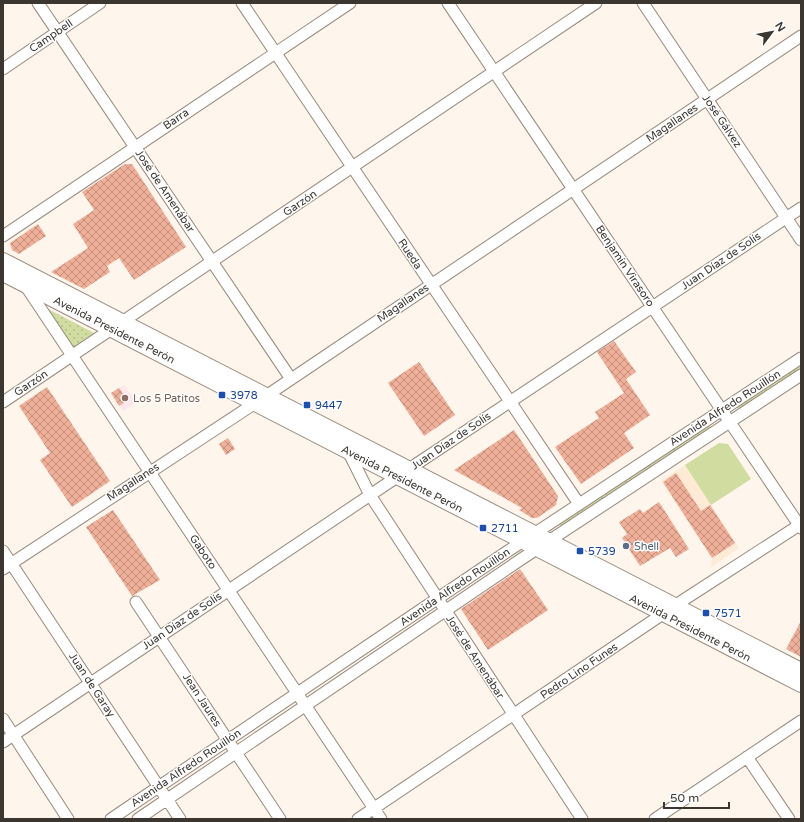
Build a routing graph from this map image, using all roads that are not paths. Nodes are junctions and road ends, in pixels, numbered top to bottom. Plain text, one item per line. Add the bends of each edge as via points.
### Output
1 (38, 3) edge
2 (100, 3) edge
3 (242, 3) edge
4 (350, 3) edge
5 (448, 3) edge
6 (596, 3) edge
7 (643, 3) edge
8 (57, 32) junction
9 (801, 36) edge
10 (276, 53) junction
11 (3, 69) edge
12 (494, 71) junction
13 (707, 99) junction
14 (135, 147) junction
15 (352, 167) junction
16 (573, 189) junction
17 (801, 208) edge
18 (786, 218) junction
19 (3, 236) edge
20 (801, 240) edge
21 (212, 262) junction
22 (4, 263) edge
23 (431, 284) junction
24 (24, 285) junction
25 (652, 307) junction
26 (118, 325) junction
27 (72, 356) junction
28 (801, 358) edge
29 (801, 375) edge
30 (291, 379) junction
31 (266, 396) junction
32 (3, 402) edge
33 (510, 402) junction
34 (255, 403) junction
35 (722, 410) junction
36 (730, 422) junction
37 (348, 451) junction
38 (409, 469) junction
39 (149, 472) junction
40 (397, 477) junction
41 (370, 495) junction
42 (579, 504) junction
43 (800, 526) edge
44 (535, 533) junction
45 (522, 541) junction
46 (550, 541) junction
47 (538, 549) junction
48 (3, 551) edge
49 (7, 566) edge
50 (228, 590) junction
51 (437, 599) junction
52 (136, 602) dead end
53 (676, 605) junction
54 (446, 611) junction
55 (663, 614) junction
56 (160, 637) junction
57 (801, 670) edge
58 (90, 683) junction
59 (801, 685) edge
60 (297, 694) junction
61 (305, 706) junction
62 (513, 715) junction
63 (3, 719) edge
64 (801, 721) edge
65 (14, 735) junction
66 (228, 740) junction
67 (3, 742) edge
68 (236, 752) junction
69 (747, 757) junction
70 (159, 787) junction
71 (167, 799) junction
72 (374, 808) junction
73 (68, 819) edge
74 (111, 819) edge
75 (138, 819) edge
76 (180, 819) edge
77 (280, 819) edge
78 (358, 819) edge
79 (381, 819) edge
80 (582, 819) edge
81 (655, 819) edge
82 (789, 819) edge

1 - 8 street, José de Amenábar
2 - 8 street, Campbell
3 - 10 street, Rueda
4 - 10 street, Barra
5 - 12 street, Benjamín Virasoro
6 - 12 street, Garzón
7 - 13 street, José Gálvez
8 - 11 street, Campbell
8 - 14 street, José de Amenábar
9 - 13 street, Magallanes
10 - 14 street, Barra
10 - 15 street, Rueda
12 - 15 street, Garzón
12 - 16 street, Benjamín Virasoro
13 - 16 street, Magallanes
13 - 18 street, José Gálvez
14 - 19 street, Barra
14 - 21 street, José de Amenábar
15 - 21 street, Garzón
15 - 23 street, Rueda
16 - 23 street, Magallanes
16 - 25 street, Benjamín Virasoro
17 - 18 street, Juan Díaz de Solís
18 - 20 street, José Gálvez
18 - 25 street, Juan Díaz de Solís
21 - 26 street, Garzón
21 - 30 street, José de Amenábar
22 - 24 main road, Avenida Presidente Perón
22 - 26 main road, Avenida Presidente Perón
23 - 30 street, Magallanes
23 - 33 street, Rueda
24 - 26 main road, Avenida Presidente Perón
24 - 27 street, Gaboto
25 - 33 street, Juan Díaz de Solís
25 - 35 street, Benjamín Virasoro
26 - 27 street, Garzón
26 - 31 main road, Avenida Presidente Perón
26 - 34 main road, Avenida Presidente Perón
27 - 32 street, Garzón
27 - 39 street, Gaboto
28 - 35 street, Avenida Alfredo Rouillón
29 - 36 street, Avenida Alfredo Rouillón
30 - 31 street, Magallanes
31 - 34 street, Magallanes
31 - 38 main road, Avenida Presidente Perón
33 - 38 street, Juan Díaz de Solís
33 - 42 street, Rueda
34 - 37 main road, Avenida Presidente Perón
34 - 39 street, Magallanes
35 - 36 street, Benjamín Virasoro
35 - 42 street, Avenida Alfredo Rouillón
36 - 43 street, Benjamín Virasoro
36 - 46 street, Avenida Alfredo Rouillón
37 - 40 main road, Avenida Presidente Perón
37 - 41 street, José de Amenábar
38 - 40 street, Juan Díaz de Solís
38 - 44 main road, Avenida Presidente Perón
39 - 49 street, Magallanes
39 - 50 street, Gaboto
40 - 41 street, Juan Díaz de Solís
40 - 45 main road, Avenida Presidente Perón
41 - 50 street, Juan Díaz de Solís
41 - 51 street, José de Amenábar
42 - 44 street, Avenida Alfredo Rouillón
43 - 53 street, Pedro Lino Funes
44 - 45 street, Avenida Alfredo Rouillón
44 - 46 main road, Avenida Presidente Perón
45 - 47 main road, Avenida Presidente Perón
45 - 51 street, Avenida Alfredo Rouillón
46 - 47 street, Avenida Alfredo Rouillón
46 - 53 main road, Avenida Presidente Perón
47 - 54 street, Avenida Alfredo Rouillón
47 - 55 main road, Avenida Presidente Perón
48 - 49 street, Juan de Garay
49 - 58 street, Juan de Garay
50 - 56 street, Juan Díaz de Solís
50 - 60 street, Gaboto
51 - 54 street, José de Amenábar
51 - 60 street, Avenida Alfredo Rouillón
52 - 56 street, Jean Jaures
53 - 55 street, Pedro Lino Funes
53 - 57 main road, Avenida Presidente Perón
54 - 61 street, Avenida Alfredo Rouillón
54 - 62 street, José de Amenábar
55 - 59 main road, Avenida Presidente Perón
55 - 62 street, Pedro Lino Funes
56 - 58 street, Juan Díaz de Solís
56 - 66 street, Jean Jaures
58 - 65 street, Juan Díaz de Solís
58 - 70 street, Juan de Garay
60 - 61 street, Gaboto
60 - 66 street, Avenida Alfredo Rouillón
61 - 68 street, Avenida Alfredo Rouillón
61 - 72 street, Gaboto
62 - 72 street, Pedro Lino Funes
62 - 80 street, José de Amenábar
63 - 65 street
64 - 69 street
65 - 67 street, Juan Díaz de Solís
65 - 73 street
66 - 68 street, Jean Jaures
66 - 70 street, Avenida Alfredo Rouillón
68 - 71 street, Avenida Alfredo Rouillón
68 - 77 street, Jean Jaures
69 - 81 street
69 - 82 street
70 - 71 street, Juan de Garay
70 - 74 street, Avenida Alfredo Rouillón
71 - 75 street, Avenida Alfredo Rouillón
71 - 76 street, Juan de Garay
72 - 78 street, Pedro Lino Funes
72 - 79 street, Gaboto

